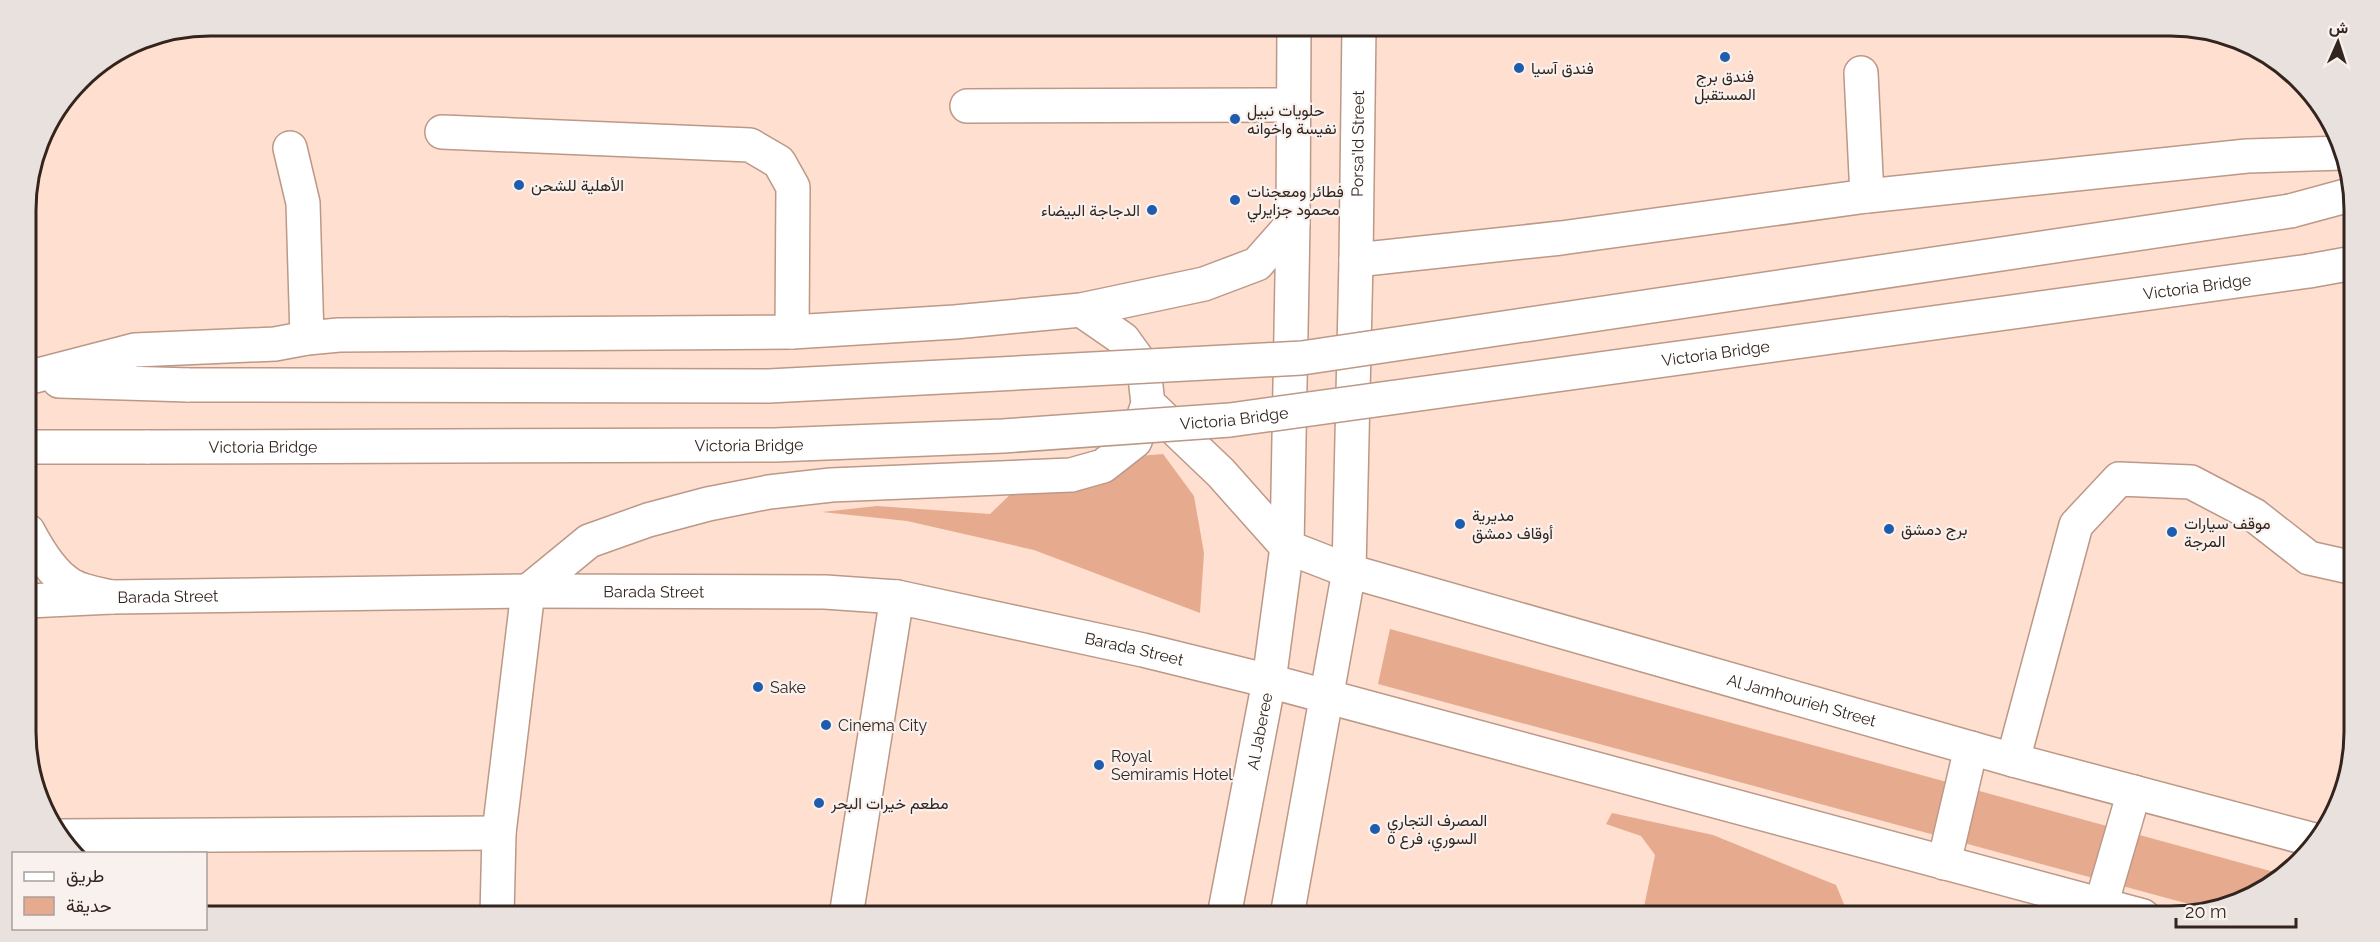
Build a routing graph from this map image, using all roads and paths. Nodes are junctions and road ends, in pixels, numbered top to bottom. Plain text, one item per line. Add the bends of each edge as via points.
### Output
1 (1294, 36) edge
2 (1359, 36) edge
3 (1861, 73) dead end
4 (1294, 105) junction
5 (967, 106) dead end
6 (441, 132) dead end
7 (290, 148) dead end
8 (2335, 153) edge
9 (1867, 196) junction
10 (2343, 197) edge
11 (1293, 223) junction
12 (1356, 260) junction
13 (2344, 265) edge
14 (1081, 310) junction
15 (792, 332) junction
16 (307, 338) junction
17 (36, 377) edge
18 (36, 379) edge
19 (1148, 404) junction
20 (36, 447) edge
21 (36, 547) edge
22 (1287, 547) junction
23 (2344, 566) edge
24 (1349, 571) junction
25 (528, 591) junction
26 (112, 597) junction
27 (897, 597) junction
28 (36, 601) edge
29 (1269, 681) junction
30 (1327, 698) junction
31 (1971, 748) junction
32 (2013, 760) junction
33 (2134, 792) junction
34 (499, 832) junction
35 (70, 836) edge
36 (2308, 838) edge
37 (1944, 863) junction
38 (2101, 905) junction
39 (497, 906) edge
40 (848, 906) edge
41 (1226, 906) edge
42 (1289, 906) edge
43 (2105, 906) edge

1 - 4 main road
2 - 12 main road, Porsa'Id Street
3 - 9 main road
4 - 5 main road
4 - 11 main road
6 - 15 main road via 750,145 779,162 793,187
7 - 16 main road via 303,203
8 - 9 main road via 2247,156
9 - 12 main road via 1560,238
10 - 18 main road, bridge via 2290,211 1302,358 769,386 189,385
11 - 14 main road via 1257,264 1204,284
11 - 22 main road, Al Jaberee
12 - 24 main road, Porsa'Id Street
13 - 20 main road, Victoria Bridge, bridge via 1230,420 1003,436 775,445
14 - 15 main road
14 - 19 main road via 1123,339 1144,368
15 - 16 main road
16 - 17 main road via 275,344 135,350
19 - 22 main road via 1221,472
19 - 25 main road via 1135,441 1103,466 1071,475 831,485 708,504 589,541
21 - 26 main road via 72,585
22 - 24 main road, Al Jamhourieh Street
22 - 29 main road, Al Jaberee
23 - 32 main road via 2309,558 2254,515 2191,482 2119,479 2076,525
24 - 30 main road
24 - 31 main road, Al Jamhourieh Street
25 - 26 main road, Barada Street
25 - 27 main road, Barada Street via 825,591
25 - 34 main road
26 - 28 main road, Barada Street
27 - 29 main road, Barada Street
27 - 40 main road
29 - 30 main road
29 - 41 main road, Al Jaberee
30 - 37 main road
30 - 42 main road
31 - 32 main road, Al Jamhourieh Street
31 - 37 main road
32 - 33 main road, Al Jamhourieh Street
33 - 36 main road, Al Jamhourieh Street
33 - 38 main road
34 - 35 main road
34 - 39 main road
37 - 38 main road
38 - 43 main road

